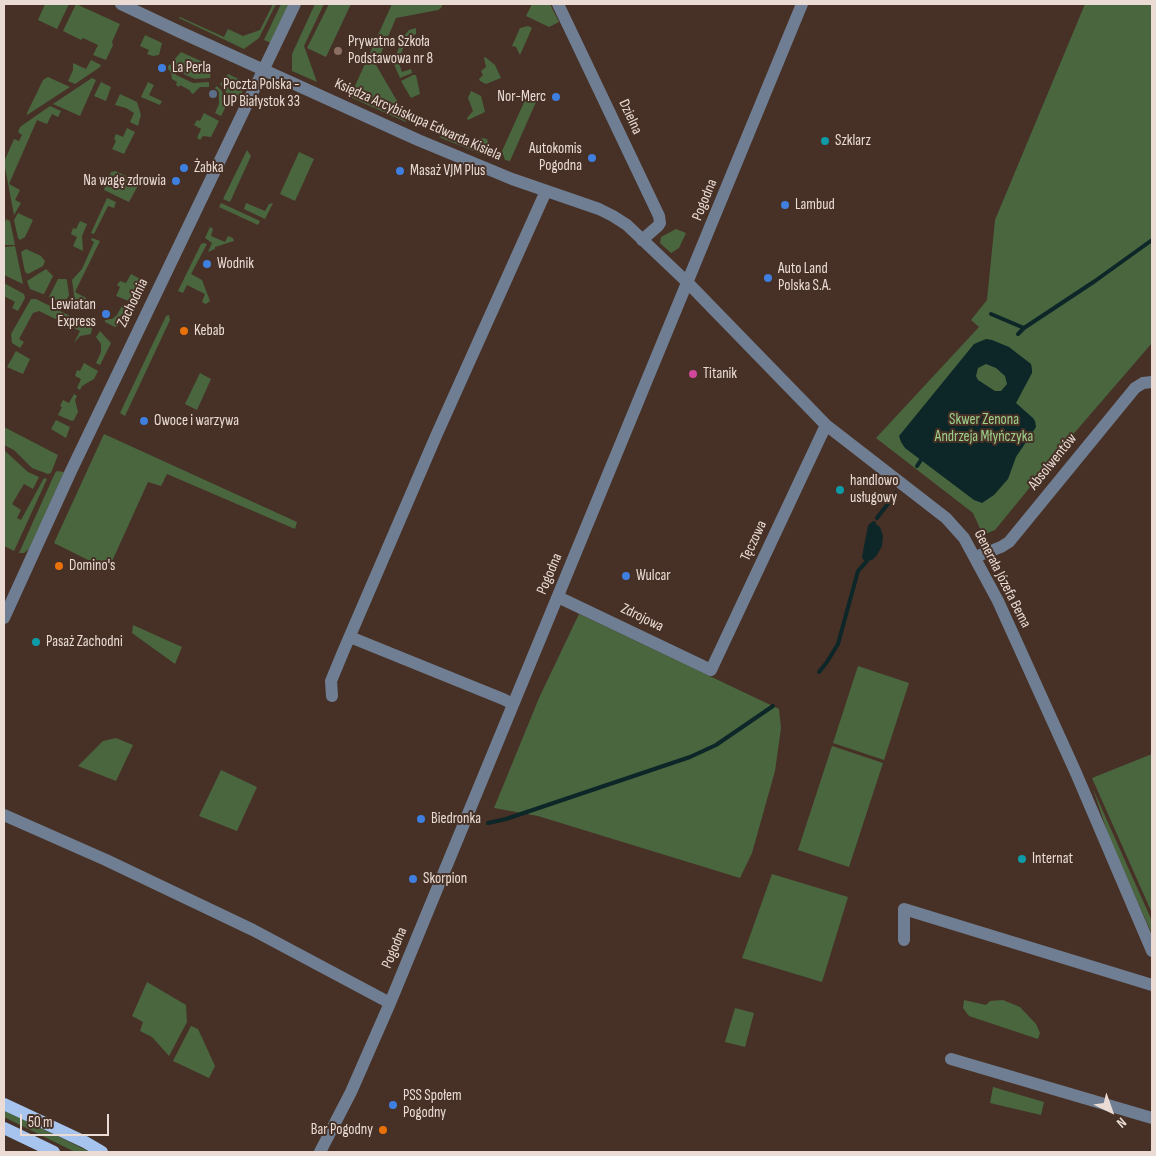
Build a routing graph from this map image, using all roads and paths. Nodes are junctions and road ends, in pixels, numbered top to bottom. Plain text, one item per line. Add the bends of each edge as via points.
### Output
1 (121, 4) edge
2 (295, 4) edge
3 (558, 4) edge
4 (802, 4) edge
5 (264, 70) junction
6 (546, 191) junction
7 (642, 240) junction
8 (688, 284) junction
9 (1152, 382) edge
10 (826, 425) junction
11 (975, 557) junction
12 (558, 597) junction
13 (4, 618) edge
14 (350, 637) junction
15 (711, 670) joint
16 (332, 696) dead end
17 (513, 704) junction
18 (4, 815) edge
19 (904, 940) dead end
20 (1152, 951) edge
21 (1152, 985) edge
22 (390, 1003) junction
23 (952, 1059) dead end
24 (4, 1104) edge
25 (1152, 1118) edge
26 (4, 1128) edge
27 (54, 1152) edge
28 (102, 1152) edge
29 (320, 1152) edge

1 - 5 street, Księdza Arcybiskupa Edwarda Kisiela
2 - 5 street, Zachodnia
3 - 7 street, Dzielna via 659,216 658,226
4 - 8 street, Pogodna
5 - 6 street, Księdza Arcybiskupa Edwarda Kisiela via 418,140
5 - 13 street, Zachodnia
6 - 7 street, Księdza Arcybiskupa Edwarda Kisiela via 614,216
6 - 14 street
7 - 8 street, Księdza Arcybiskupa Edwarda Kisiela
8 - 10 street, Generała Józefa Bema
8 - 12 street, Pogodna
9 - 11 street, Absolwentów via 1135,388 1009,542
10 - 11 street, Generała Józefa Bema via 946,518 964,538
10 - 15 street, Tęczowa
11 - 20 street, Generała Józefa Bema via 998,600
12 - 15 street, Zdrojowa
12 - 17 street, Pogodna
14 - 16 street via 331,681
14 - 17 street
17 - 22 street, Pogodna
18 - 22 street via 246,927
19 - 21 street via 904,909
22 - 29 street, Pogodna via 351,1092
23 - 25 street
24 - 28 main road
26 - 27 main road

